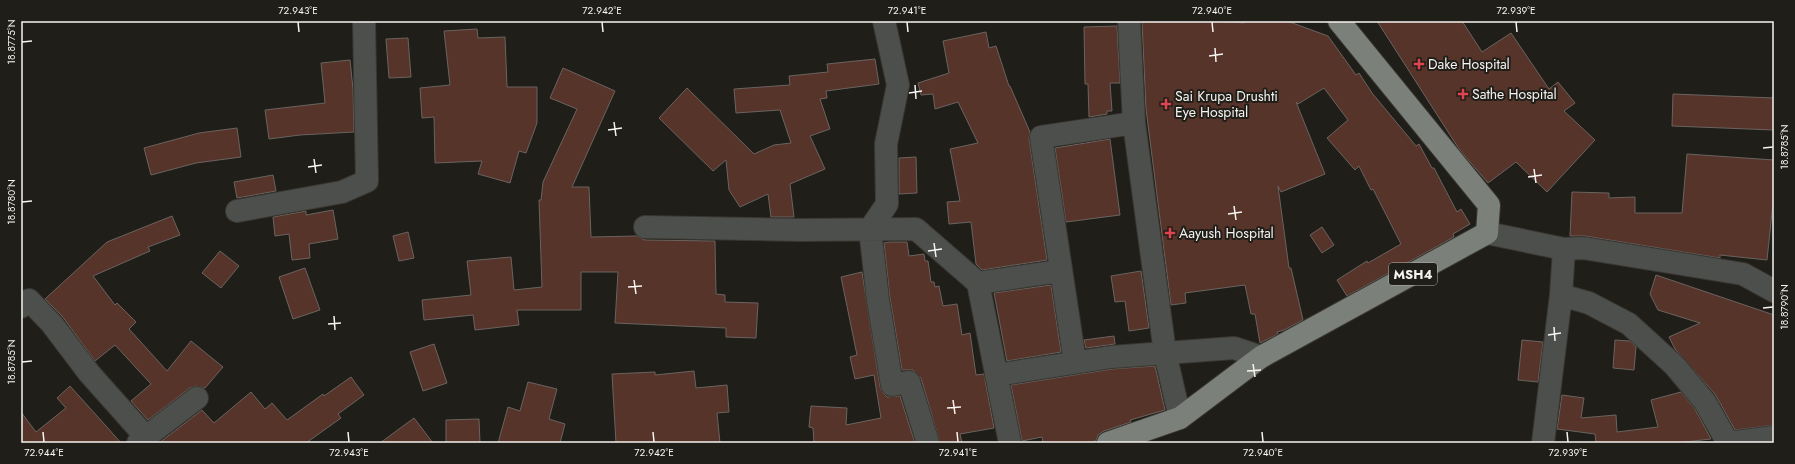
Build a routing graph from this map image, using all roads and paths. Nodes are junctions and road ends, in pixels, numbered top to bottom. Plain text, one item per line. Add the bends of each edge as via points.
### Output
1 (364, 21) edge
2 (884, 21) edge
3 (1129, 21) edge
4 (1339, 21) edge
5 (1134, 123) junction
6 (237, 211) dead end
7 (645, 227) dead end
8 (870, 229) junction
9 (1487, 233) junction
10 (1564, 249) junction
11 (1060, 271) junction
12 (978, 282) junction
13 (1774, 286) edge
14 (1561, 295) junction
15 (21, 306) edge
16 (1164, 353) junction
17 (1261, 357) junction
18 (1075, 362) junction
19 (996, 375) junction
20 (197, 398) dead end
21 (1180, 418) junction
22 (1774, 437) edge
23 (142, 440) edge
24 (928, 443) edge
25 (1010, 443) edge
26 (1108, 443) edge
27 (1543, 443) edge
28 (1728, 443) edge

1 - 6 street via 367,181 342,192
2 - 8 street via 898,85 886,144 887,204
3 - 5 street
4 - 9 main road via 1489,205
5 - 11 street via 1041,137
5 - 16 street
7 - 8 street
8 - 12 street via 916,229
8 - 24 street via 892,385 909,382
9 - 10 street
9 - 17 main road, MSH4
10 - 13 street via 1583,248 1743,274
10 - 14 street
11 - 12 street
11 - 18 street
12 - 19 street
14 - 27 street
14 - 28 street via 1590,303 1629,324 1675,366 1706,402
15 - 23 street via 29,300 52,324
16 - 17 street via 1234,348
16 - 18 street
16 - 21 street
17 - 21 main road, MSH4
18 - 19 street
19 - 25 street
20 - 23 street
21 - 26 main road, MSH4
22 - 28 street

